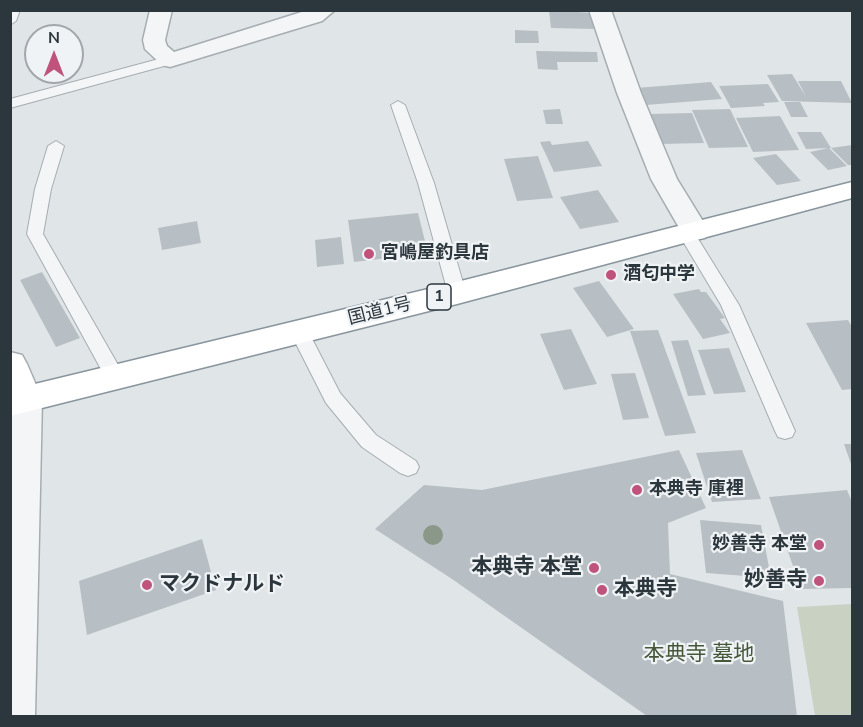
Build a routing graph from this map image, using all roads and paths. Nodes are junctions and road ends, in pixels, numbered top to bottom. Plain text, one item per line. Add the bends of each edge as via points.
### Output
1 (14, 10) edge
2 (161, 10) edge
3 (325, 10) edge
4 (600, 10) edge
5 (10, 21) edge
6 (170, 60) junction
7 (10, 104) edge
8 (398, 105) dead end
9 (56, 146) dead end
10 (852, 190) edge
11 (690, 232) junction
12 (457, 293) junction
13 (299, 332) junction
14 (10, 364) edge
15 (115, 377) junction
16 (18, 401) edge
17 (785, 431) dead end
18 (408, 467) dead end
19 (13, 717) edge

1 - 5 lane
2 - 6 street via 154,40 156,49
3 - 6 street
4 - 11 street via 629,93
6 - 7 lane
8 - 12 lane via 426,183
9 - 15 lane via 42,189 35,234
10 - 11 main road, 国道1号 / 1
11 - 12 main road, 国道1号 / 1
11 - 17 lane via 730,305
12 - 13 main road, 国道1号 / 1
13 - 15 main road, 国道1号 / 1
13 - 18 lane via 333,398 369,441
14 - 16 main road
15 - 16 main road, 国道1号 / 1
16 - 19 street

